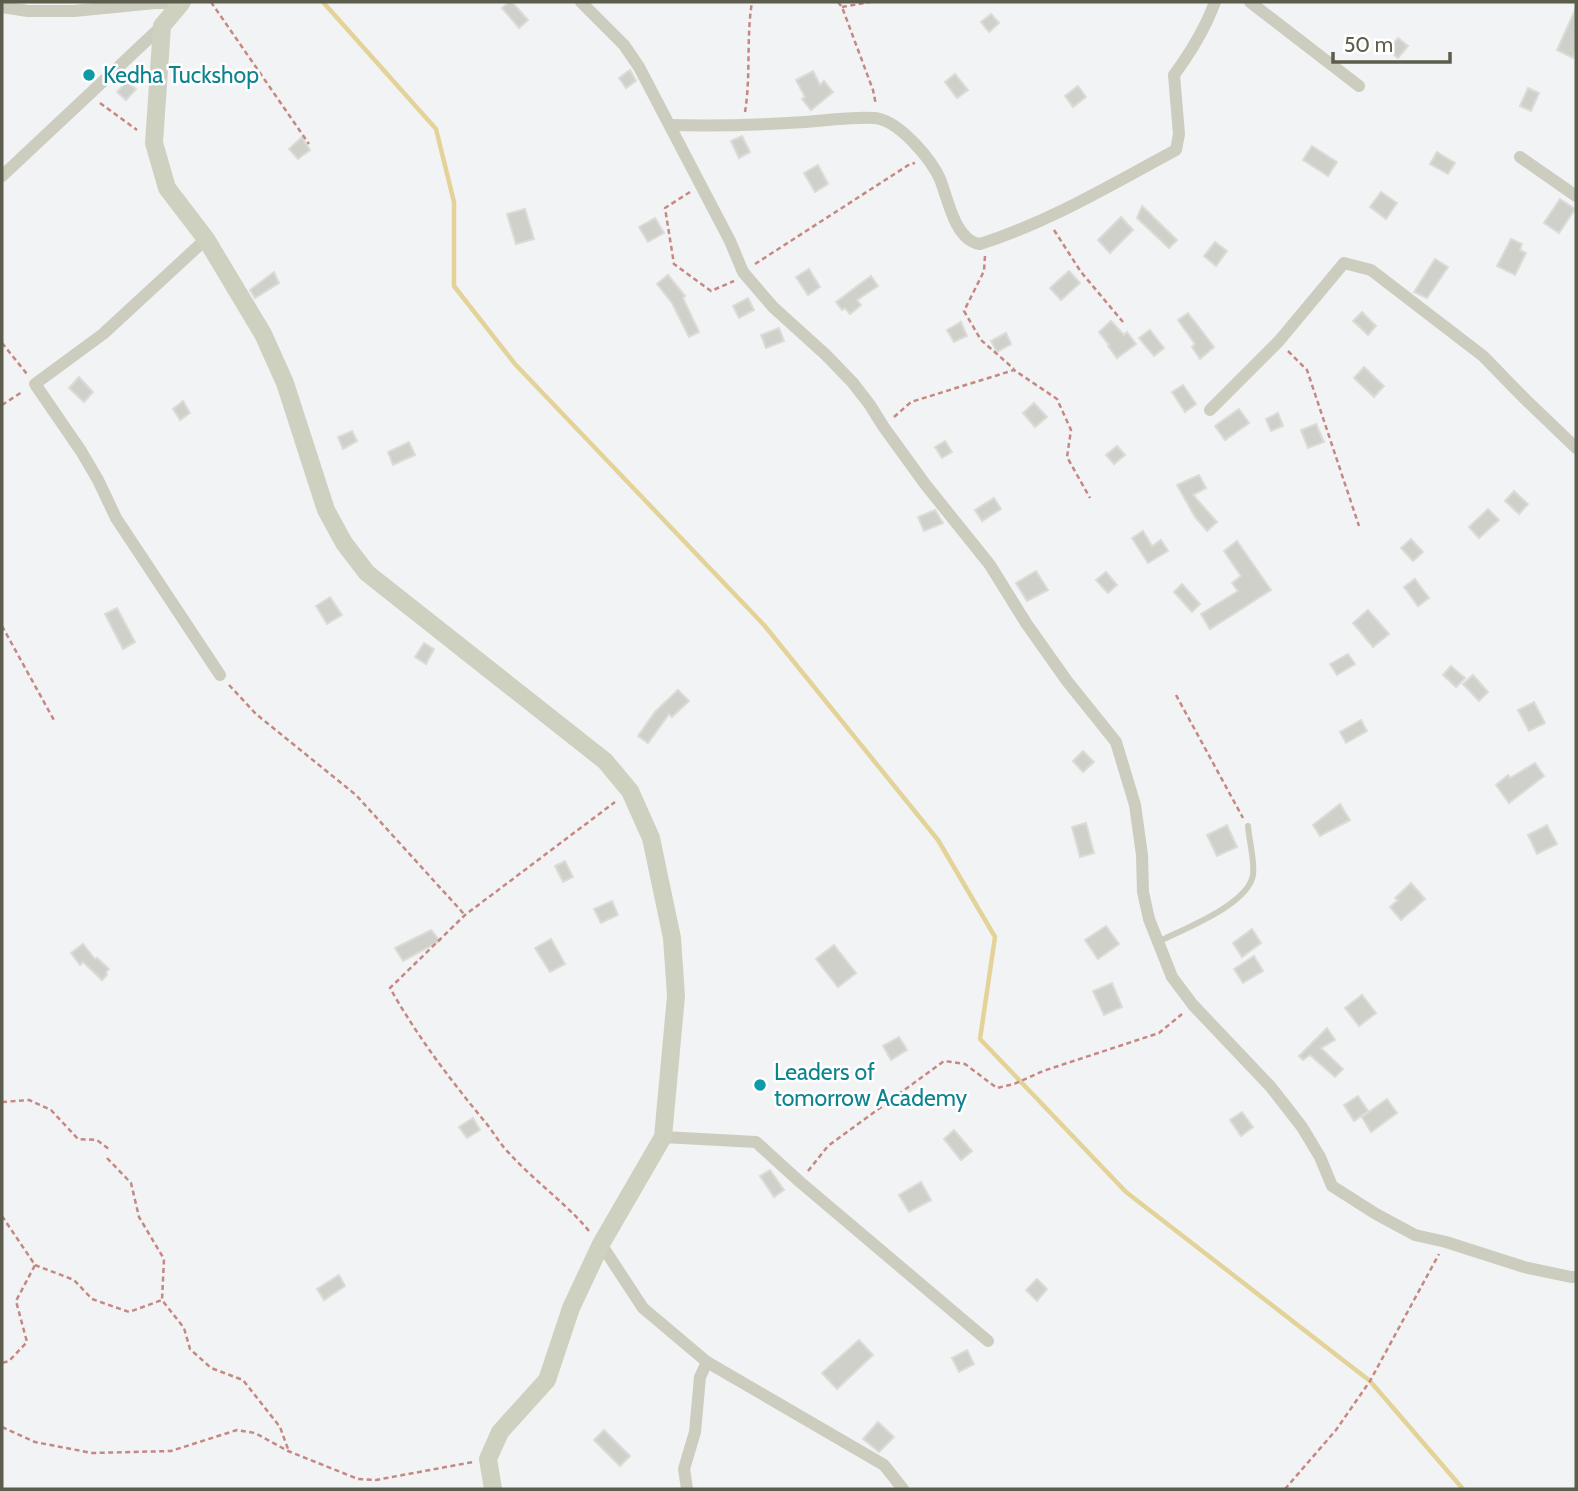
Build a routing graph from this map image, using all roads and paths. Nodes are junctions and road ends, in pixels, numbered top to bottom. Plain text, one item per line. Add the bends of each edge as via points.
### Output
1 (182, 2) edge
2 (211, 2) edge
3 (580, 2) edge
4 (752, 2) edge
5 (838, 2) edge
6 (870, 2) edge
7 (1215, 2) edge
8 (1250, 2) edge
9 (2, 7) edge
10 (842, 7) junction
11 (162, 26) junction
12 (1359, 86) dead end
13 (89, 95) junction
14 (879, 119) junction
15 (670, 125) junction
16 (743, 126) junction
17 (154, 143) junction
18 (309, 144) dead end
19 (1520, 157) dead end
20 (928, 160) junction
21 (2, 176) edge
22 (701, 184) junction
23 (1576, 196) edge
24 (1046, 219) junction
25 (206, 239) junction
26 (985, 243) junction
27 (743, 272) junction
28 (1123, 322) dead end
29 (1279, 341) junction
30 (2, 343) edge
31 (1014, 370) junction
32 (35, 384) junction
33 (2, 405) edge
34 (1210, 410) dead end
35 (883, 426) junction
36 (1576, 447) edge
37 (1090, 498) dead end
38 (1359, 526) dead end
39 (2, 626) edge
40 (220, 675) joint
41 (1176, 695) dead end
42 (55, 722) dead end
43 (630, 791) junction
44 (1248, 826) joint
45 (465, 915) junction
46 (1158, 942) junction
47 (1193, 1005) junction
48 (2, 1102) edge
49 (663, 1137) junction
50 (110, 1150) dead end
51 (107, 1158) dead end
52 (800, 1182) junction
53 (2, 1216) edge
54 (1446, 1242) junction
55 (601, 1244) junction
56 (35, 1265) junction
57 (1576, 1277) edge
58 (162, 1300) junction
59 (988, 1341) dead end
60 (2, 1363) edge
61 (706, 1363) junction
62 (2, 1427) edge
63 (288, 1451) junction
64 (488, 1459) junction
65 (493, 1489) edge
66 (687, 1489) edge
67 (903, 1489) edge
68 (1284, 1489) edge

1 - 9 street via 74,12
1 - 11 street
2 - 18 path
3 - 15 street via 624,45
4 - 16 path via 749,92
5 - 10 path
6 - 10 path
7 - 24 street via 1205,28 1174,75 1176,150
8 - 12 street
10 - 14 path
11 - 13 street
11 - 17 street
13 - 17 path
13 - 21 street
14 - 16 street
14 - 20 street via 900,129
15 - 16 street
15 - 22 street
17 - 25 street via 167,188
19 - 23 street
20 - 26 street via 961,233 975,243
20 - 27 path via 910,164
22 - 27 street
22 - 27 path via 665,208 674,264 712,292
24 - 26 street
24 - 28 path via 1081,272
25 - 32 street via 103,334
25 - 43 street via 263,334 285,383 326,510 367,573 605,761
26 - 31 path via 984,271 964,311 981,340
27 - 35 street via 853,383
29 - 34 street
29 - 36 street via 1345,263 1371,270 1483,356
29 - 38 path via 1307,370
30 - 32 path
31 - 35 path via 911,402
31 - 37 path via 1057,399 1071,430 1067,457
32 - 33 path
32 - 40 street via 81,451 116,519
35 - 46 street via 990,565 1066,681 1116,742 1135,805 1143,892
39 - 42 path
40 - 45 path via 256,714 356,794
41 - 44 path
43 - 45 path
43 - 49 street via 651,838 672,938 676,996
44 - 46 lane via 1253,873 1249,886 1227,907
45 - 55 path via 390,988 404,1014 507,1152
46 - 47 street via 1172,977
47 - 52 path via 1159,1033 1014,1084 996,1088 965,1064 944,1061 828,1146
47 - 54 street via 1302,1127 1332,1186 1415,1235
48 - 50 path via 29,1100 51,1110 78,1139 97,1140
49 - 52 street via 755,1142
49 - 55 street
51 - 58 path via 131,1183 139,1217 164,1259
52 - 59 street
53 - 56 path
54 - 57 street via 1524,1267
54 - 68 path via 1370,1381 1336,1430
55 - 61 street via 643,1308
55 - 64 street via 571,1308 547,1380 500,1432
56 - 58 path via 74,1280 92,1299 129,1312
56 - 60 path via 16,1301 27,1342
58 - 63 path via 184,1328 190,1349 211,1368 243,1380 280,1427
61 - 66 street via 684,1469
61 - 67 street via 884,1465
62 - 63 path via 35,1441 92,1453 172,1451 237,1430 255,1433
63 - 64 path via 358,1479 376,1480
64 - 65 street

